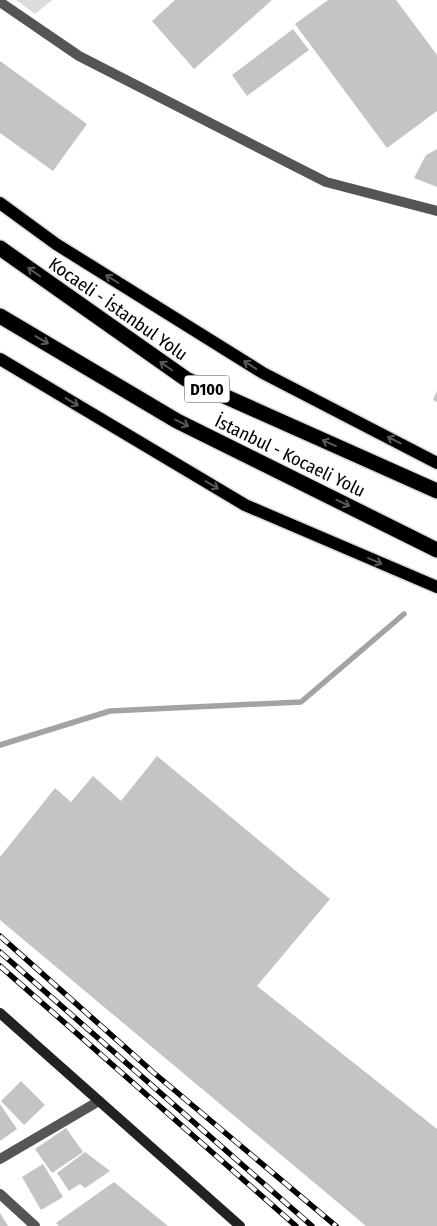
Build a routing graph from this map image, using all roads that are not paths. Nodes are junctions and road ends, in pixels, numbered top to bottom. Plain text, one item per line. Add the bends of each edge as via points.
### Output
1 (0, 2) edge
2 (0, 204) edge
3 (437, 210) edge
4 (0, 248) edge
5 (0, 316) edge
6 (0, 359) edge
7 (437, 463) edge
8 (437, 492) edge
9 (437, 550) edge
10 (437, 588) edge
11 (0, 1013) edge
12 (100, 1101) junction
13 (0, 1159) edge
14 (0, 1194) edge
15 (35, 1226) edge
16 (240, 1226) edge

1 - 3 street via 78,56 326,182
7 -> 2 main road via 263,373 56,244
8 -> 4 highway, Kocaeli - İstanbul Yolu / D100 via 186,379
5 -> 9 highway, İstanbul - Kocaeli Yolu / D100 via 177,421
6 -> 10 main road via 245,505
11 - 12 main road
12 - 13 street
12 - 16 main road
14 - 15 street

